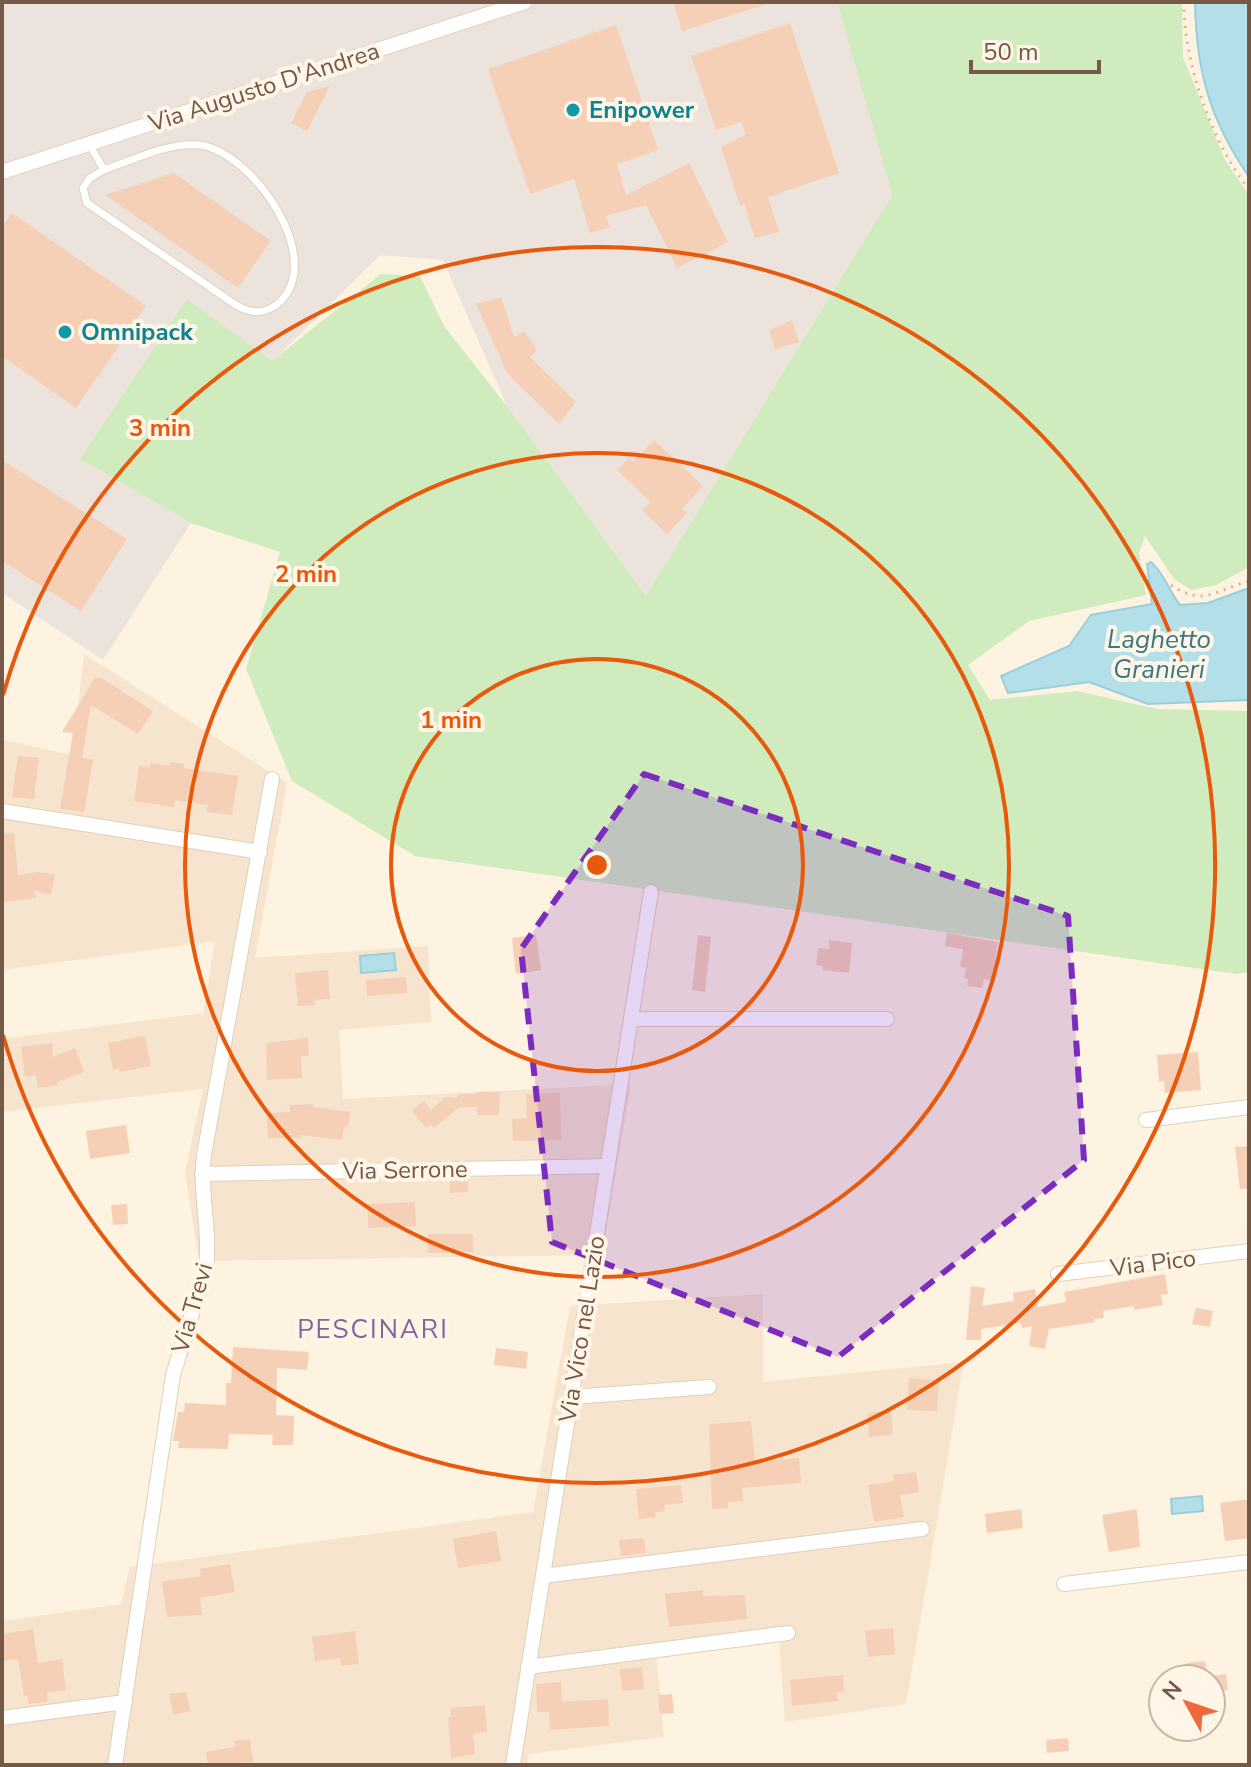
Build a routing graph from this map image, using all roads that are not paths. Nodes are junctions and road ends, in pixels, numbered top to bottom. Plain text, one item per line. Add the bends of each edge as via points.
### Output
1 (525, 2) edge
2 (89, 144) junction
3 (104, 170) junction
4 (2, 172) edge
5 (272, 779) dead end
6 (2, 811) edge
7 (260, 852) junction
8 (651, 892) dead end
9 (631, 1019) junction
10 (887, 1019) dead end
11 (1249, 1107) edge
12 (1146, 1120) dead end
13 (608, 1166) junction
14 (202, 1174) junction
15 (1249, 1251) edge
16 (1058, 1274) dead end
17 (709, 1387) dead end
18 (571, 1397) junction
19 (922, 1529) dead end
20 (1249, 1562) edge
21 (543, 1576) junction
22 (1064, 1584) dead end
23 (788, 1633) dead end
24 (528, 1667) junction
25 (125, 1702) junction
26 (2, 1718) edge
27 (115, 1765) edge
28 (513, 1765) edge

1 - 2 street, Via Augusto D'Andrea
2 - 3 lane
2 - 4 street, Via Augusto D'Andrea
3 - 3 lane via 182,146 204,146 228,156 263,191 286,226 293,271 288,291 278,304 260,312 224,298 87,203 83,188
5 - 7 street, Via Trevi
6 - 7 street
7 - 14 street, Via Trevi
8 - 9 street, Via Vico nel Lazio
9 - 10 street
9 - 13 street, Via Vico nel Lazio
11 - 12 street
13 - 14 street, Via Serrone
13 - 18 street, Via Vico nel Lazio
14 - 25 street, Via Trevi via 206,1269 173,1375
15 - 16 street, Via Pico
17 - 18 street
18 - 21 street, Via Vico nel Lazio
19 - 21 street
20 - 22 street
21 - 24 street, Via Vico nel Lazio
23 - 24 street
24 - 28 street, Via Vico nel Lazio
25 - 26 street
25 - 27 street, Via Trevi

